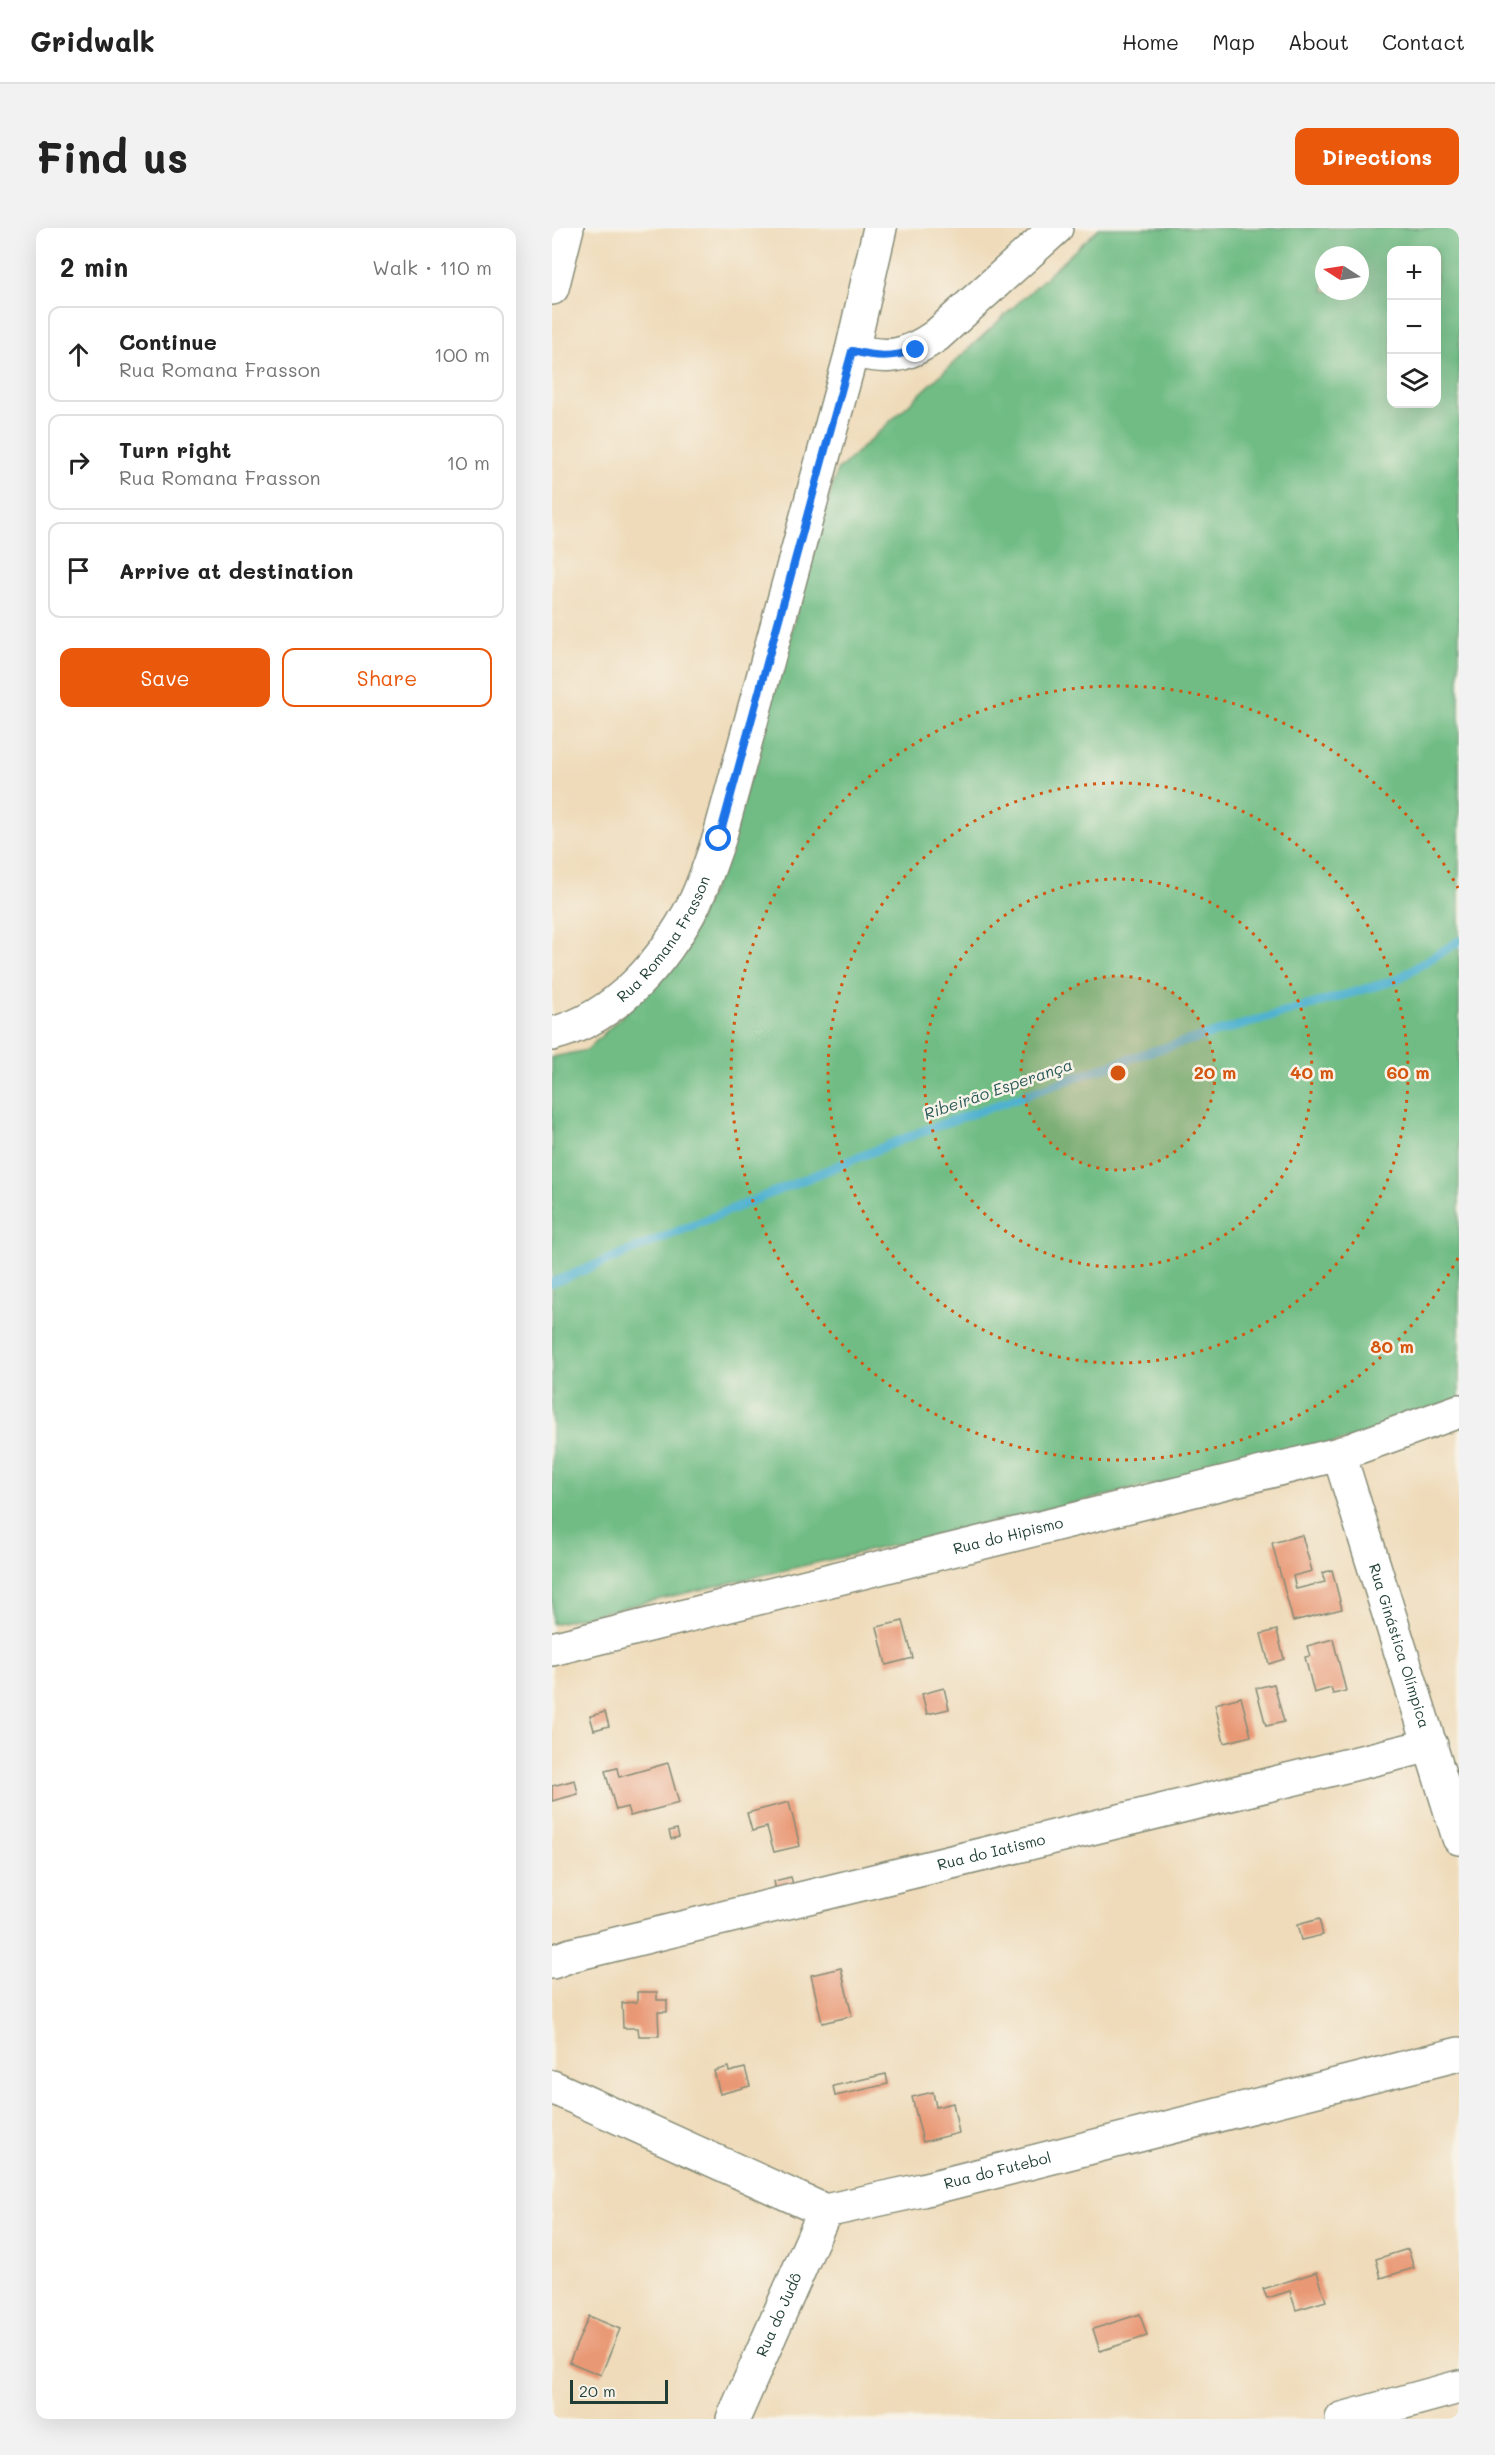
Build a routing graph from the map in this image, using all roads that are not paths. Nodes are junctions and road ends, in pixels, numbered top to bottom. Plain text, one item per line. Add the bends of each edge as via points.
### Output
1 (567, 228) edge
2 (880, 228) edge
3 (1056, 228) edge
4 (552, 288) edge
5 (852, 351) junction
6 (552, 1034) edge
7 (1459, 1411) edge
8 (1340, 1454) junction
9 (552, 1649) edge
10 (1431, 1745) junction
11 (1459, 1838) edge
12 (552, 1962) edge
13 (1459, 2054) edge
14 (552, 2087) edge
15 (825, 2211) junction
16 (1459, 2387) edge
17 (733, 2419) edge
18 (1342, 2419) edge

1 - 4 street
2 - 5 street, Rua Romana Frasson
3 - 5 street via 916,350 894,357
5 - 6 street, Rua Romana Frasson via 719,839 694,903 658,961 621,999 572,1029
7 - 8 street, Rua do Hipismo
8 - 9 street, Rua do Hipismo
8 - 10 street, Rua Ginástica Olímpica
10 - 11 street, Rua Ginástica Olímpica
10 - 12 street, Rua do Iatismo
13 - 15 street, Rua do Futebol
14 - 15 street
15 - 17 street, Rua do Judô
16 - 18 street

